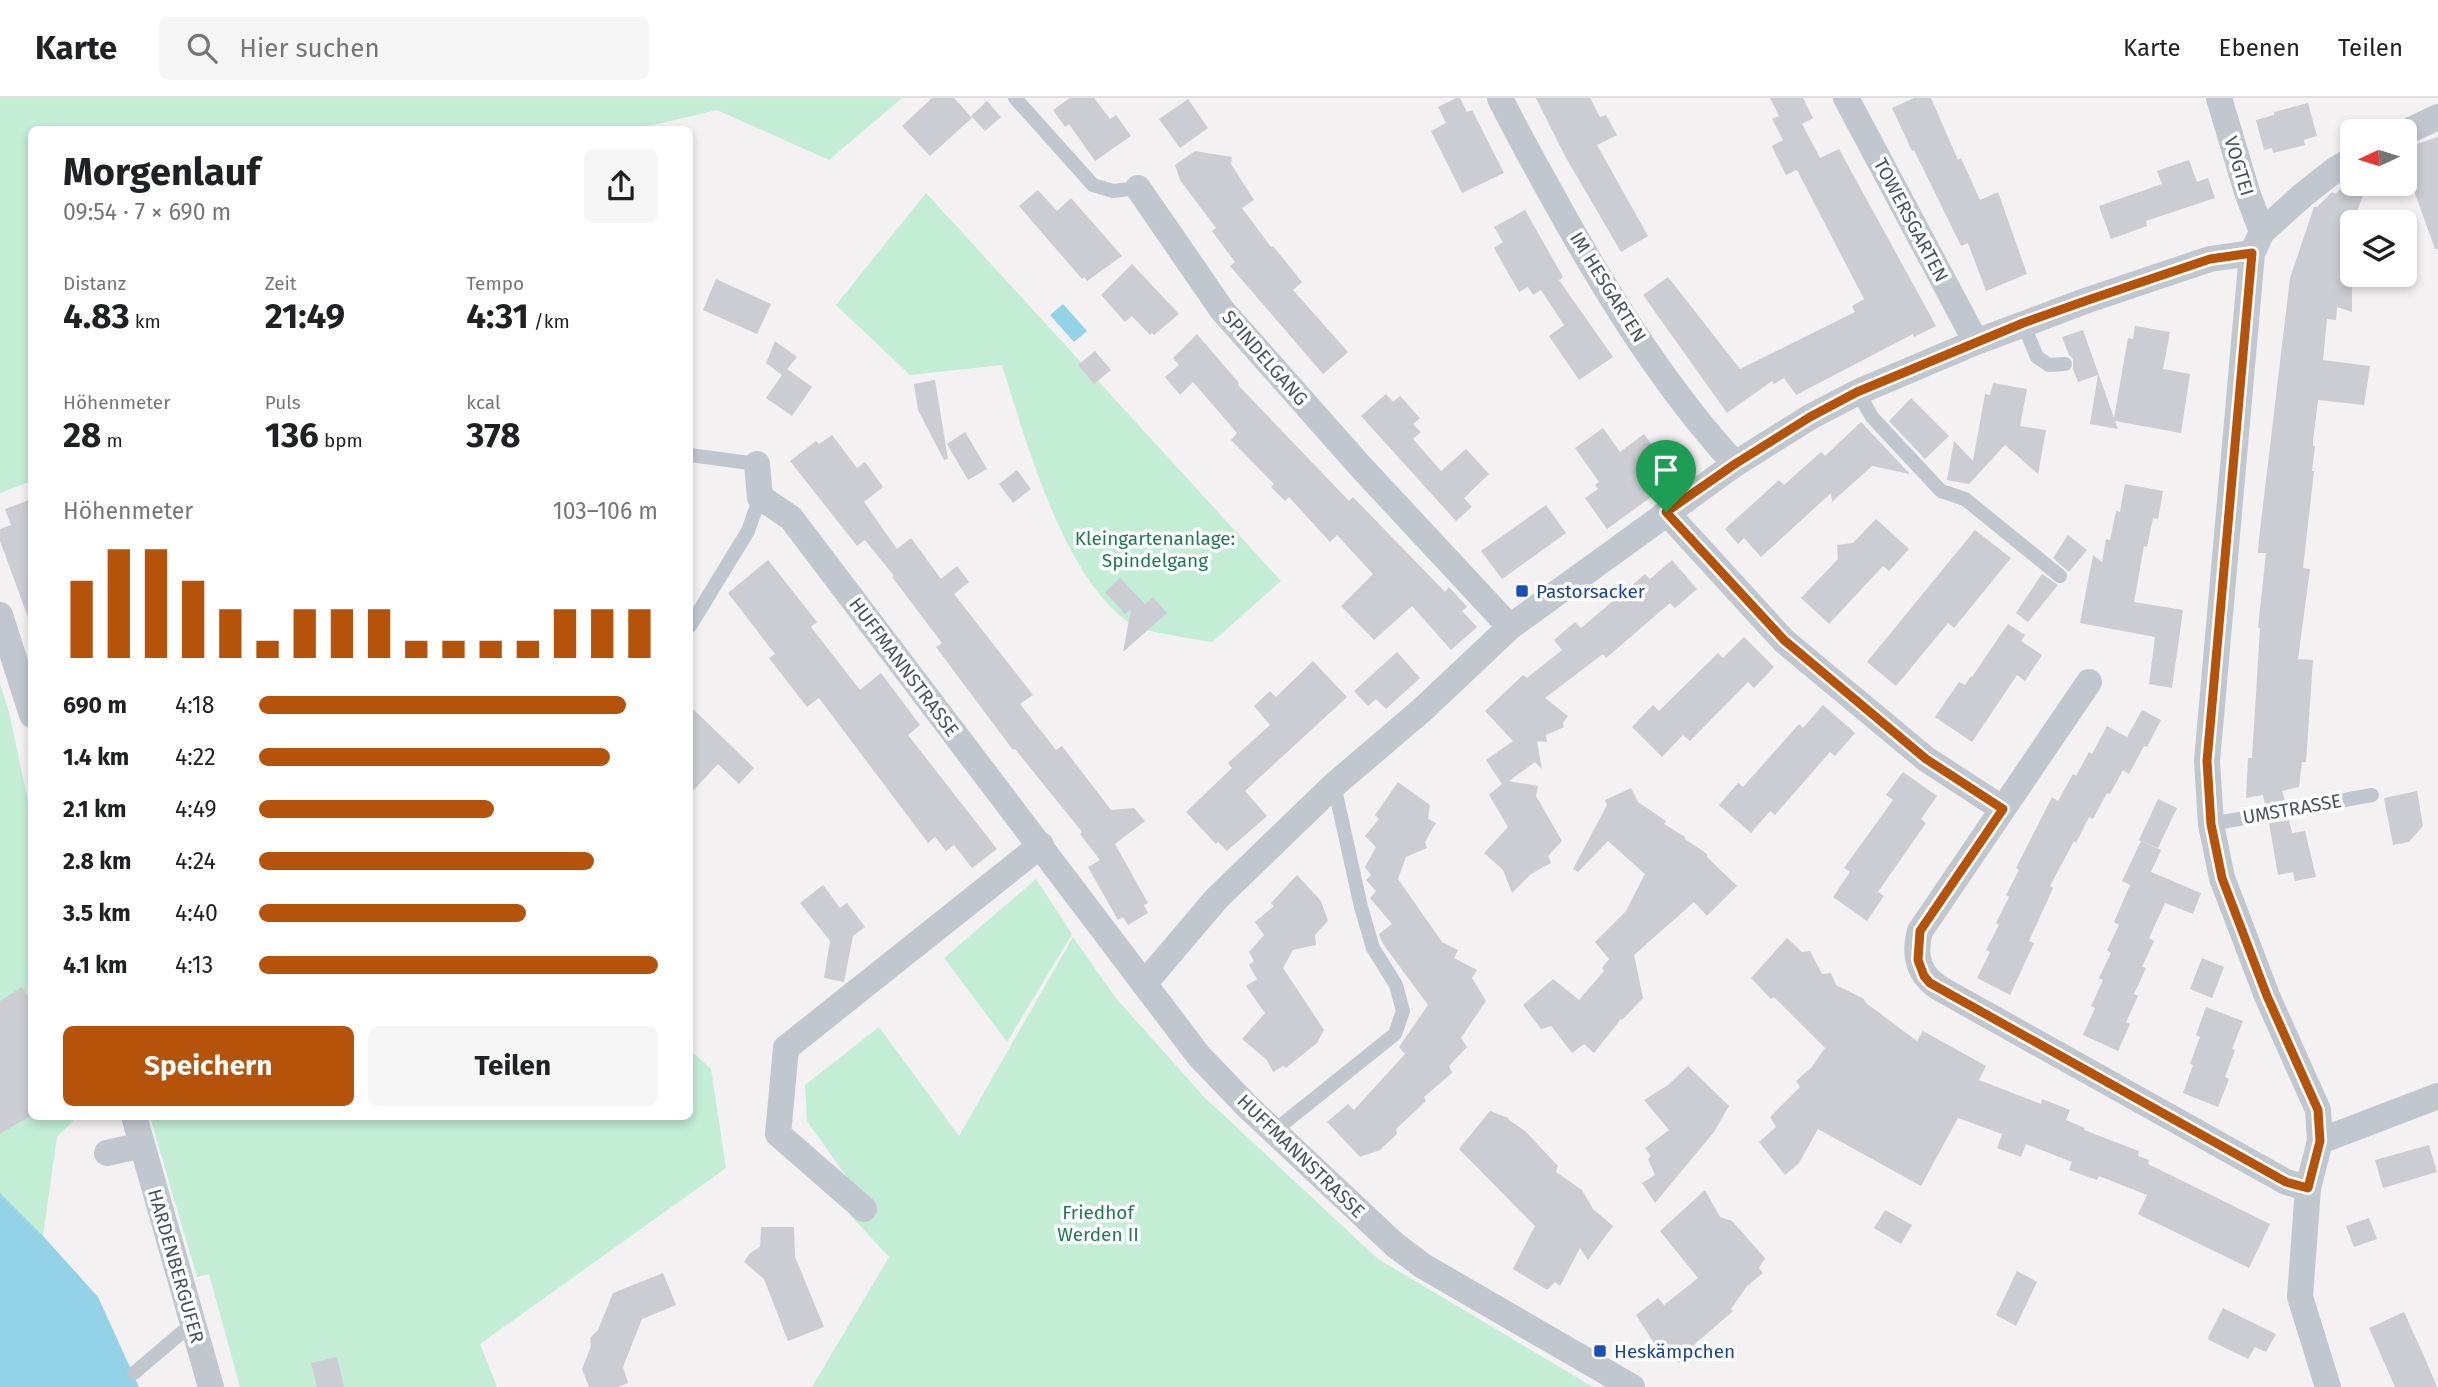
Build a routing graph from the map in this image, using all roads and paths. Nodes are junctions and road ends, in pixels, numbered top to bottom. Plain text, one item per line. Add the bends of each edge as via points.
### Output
1 (1500, 98) edge
2 (1846, 98) edge
3 (2219, 98) edge
4 (1020, 101) edge
5 (2438, 117) edge
6 (2417, 126) edge
7 (2340, 167) edge
8 (1138, 188) joint
9 (2257, 242) junction
10 (2023, 323) junction
11 (1976, 342) junction
12 (2065, 364) dead end
13 (1857, 392) junction
14 (693, 454) edge
15 (757, 464) joint
16 (1735, 464) junction
17 (760, 497) junction
18 (1666, 512) junction
19 (2060, 576) dead end
20 (0, 615) edge
21 (693, 621) edge
22 (1510, 627) junction
23 (2089, 682) dead end
24 (28, 702) edge
25 (1334, 785) junction
26 (2372, 794) dead end
27 (2003, 809) junction
28 (2211, 824) junction
29 (1041, 845) junction
30 (1143, 984) junction
31 (2438, 1096) edge
32 (135, 1120) edge
33 (1274, 1131) junction
34 (2320, 1141) junction
35 (142, 1145) junction
36 (107, 1153) dead end
37 (2308, 1188) junction
38 (864, 1209) dead end
39 (193, 1323) junction
40 (134, 1373) dead end
41 (211, 1387) edge
42 (1632, 1387) edge
43 (2328, 1387) edge

1 - 16 street, IM HESGARTEN via 1626,320 1706,432
2 - 11 street, TOWERSGARTEN
3 - 9 street, VOGTEI
4 - 8 lane, SPINDELGANG via 1093,185 1113,191
5 - 6 street
7 - 9 street via 2303,195
8 - 22 street, SPINDELGANG via 1222,310
9 - 10 street
9 - 28 street via 2207,761
10 - 11 street
10 - 12 lane via 2038,357 2049,365
11 - 13 street
13 - 16 street
13 - 19 lane via 1872,417 1941,491 1965,499
14 - 15 lane
15 - 17 street
16 - 18 street
17 - 21 lane via 748,531
17 - 29 street, HUFFMANNSTRASSE via 791,519
18 - 22 street
18 - 27 street via 1784,640 1926,759
20 - 24 street
22 - 25 street
23 - 27 street
25 - 30 street via 1217,898
25 - 33 lane via 1373,948 1396,985 1404,1011 1395,1034
26 - 28 lane, UMSTRASSE
27 - 37 street via 1920,931 1918,960 1924,976 2286,1182
28 - 34 street via 2226,890 2318,1110
29 - 30 street, HUFFMANNSTRASSE
29 - 38 street via 786,1048 778,1134
30 - 33 street, HUFFMANNSTRASSE via 1199,1056
31 - 34 street
32 - 35 street, HARDENBERGUFER
33 - 42 street, HUFFMANNSTRASSE via 1423,1266
34 - 37 street
35 - 36 street
35 - 39 street, HARDENBERGUFER
37 - 43 street via 2301,1297
39 - 40 lane
39 - 41 street, HARDENBERGUFER

